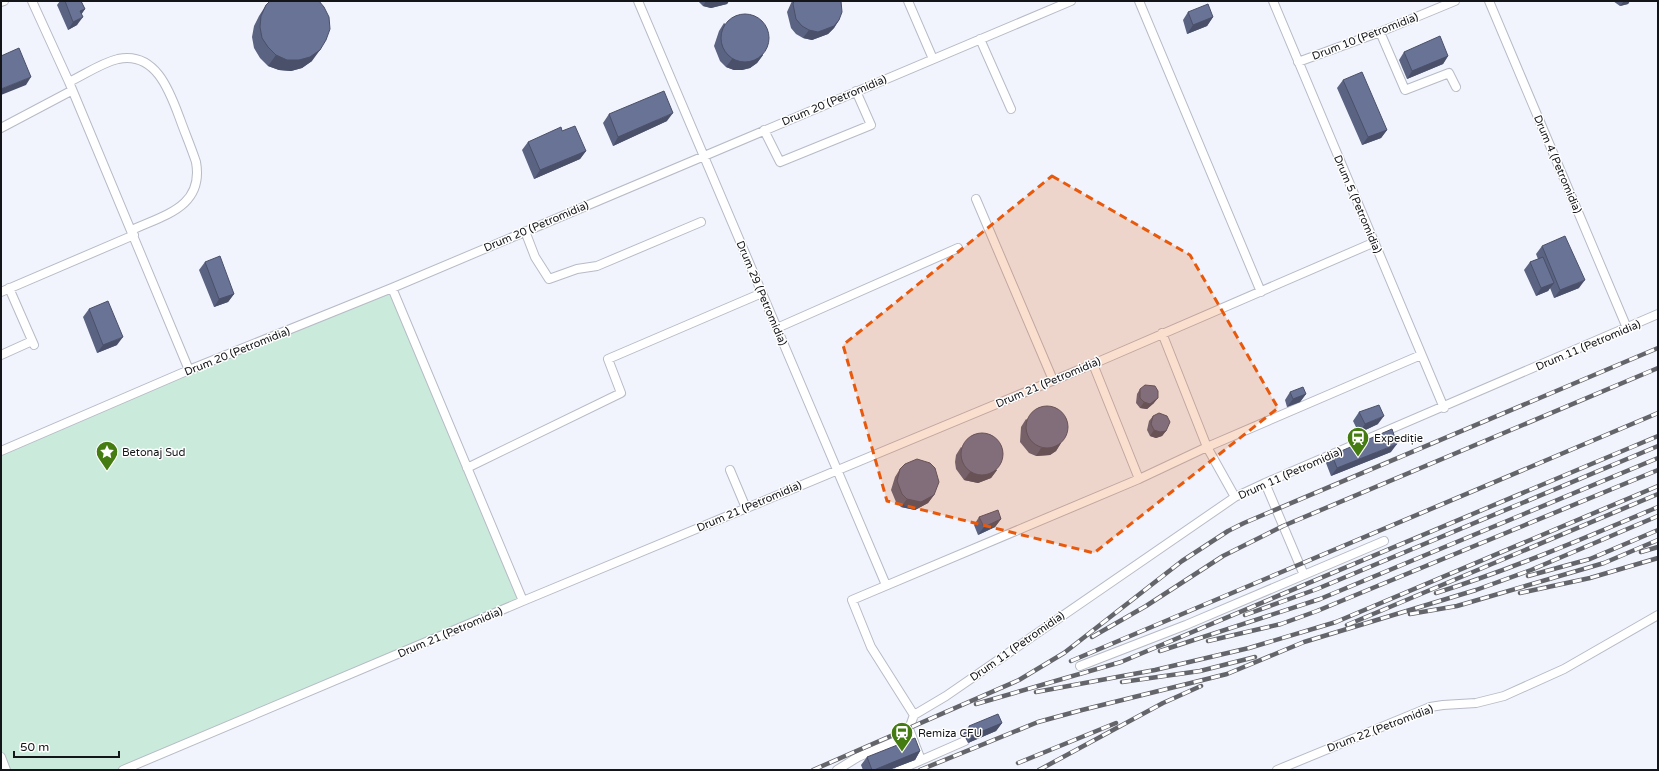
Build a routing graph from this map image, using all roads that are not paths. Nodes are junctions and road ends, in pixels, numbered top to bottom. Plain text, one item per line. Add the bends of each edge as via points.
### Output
1 (4, 1) edge
2 (32, 1) edge
3 (638, 1) edge
4 (908, 1) edge
5 (1070, 1) edge
6 (1139, 1) edge
7 (1273, 1) edge
8 (1455, 1) edge
9 (1489, 1) edge
10 (1, 2) edge
11 (1380, 32) junction
12 (980, 39) junction
13 (933, 59) junction
14 (1298, 62) junction
15 (69, 82) junction
16 (1456, 87) dead end
17 (71, 91) junction
18 (856, 91) junction
19 (1011, 109) dead end
20 (1, 128) edge
21 (764, 130) junction
22 (703, 155) junction
23 (976, 199) dead end
24 (702, 222) dead end
25 (525, 231) junction
26 (133, 233) junction
27 (1375, 242) junction
28 (958, 248) dead end
29 (10, 288) junction
30 (392, 288) junction
31 (1, 292) edge
32 (762, 292) junction
33 (1261, 292) junction
34 (1658, 314) edge
35 (777, 328) junction
36 (1626, 328) junction
37 (1162, 333) junction
38 (1, 355) edge
39 (1421, 355) junction
40 (1092, 364) junction
41 (189, 370) junction
42 (1053, 380) junction
43 (1444, 408) junction
44 (1207, 447) junction
45 (1, 451) edge
46 (467, 468) junction
47 (838, 469) junction
48 (730, 470) dead end
49 (1139, 479) junction
50 (1264, 483) junction
51 (1235, 497) junction
52 (746, 508) junction
53 (1384, 541) dead end
54 (1304, 575) junction
55 (886, 585) junction
56 (523, 601) junction
57 (1658, 615) edge
58 (1080, 666) dead end
59 (914, 715) junction
60 (911, 735) junction
61 (965, 741) dead end
62 (1, 757) edge
63 (921, 760) junction
64 (6, 770) edge
65 (123, 770) edge
66 (837, 770) edge
67 (899, 770) edge
68 (1277, 770) edge

1 - 10 lane
2 - 15 lane
3 - 22 lane, Drum 29 (Petromidia)
4 - 13 lane
5 - 12 lane, Drum 20 (Petromidia)
6 - 33 lane
7 - 14 lane, Drum 5 (Petromidia)
8 - 11 lane, Drum 10 (Petromidia)
9 - 36 lane, Drum 4 (Petromidia)
11 - 14 lane, Drum 10 (Petromidia)
11 - 16 lane via 1405,90 1449,73
12 - 13 lane, Drum 20 (Petromidia)
12 - 19 lane
13 - 18 lane, Drum 20 (Petromidia)
14 - 27 lane, Drum 5 (Petromidia)
15 - 17 lane
15 - 26 lane via 111,61 127,58 136,59 152,67 169,90 196,162 196,187 188,201 180,207
17 - 20 lane
17 - 26 lane
18 - 21 lane, Drum 20 (Petromidia)
18 - 21 lane via 872,125 780,162
21 - 22 lane, Drum 20 (Petromidia)
22 - 25 lane, Drum 20 (Petromidia)
22 - 32 lane, Drum 29 (Petromidia)
23 - 42 lane
24 - 25 lane via 597,266 578,269 549,279 535,258
25 - 30 lane, Drum 20 (Petromidia)
26 - 29 lane
26 - 41 lane
27 - 33 lane, Drum 21 (Petromidia)
27 - 39 lane, Drum 5 (Petromidia)
28 - 35 lane
29 - 31 lane
29 - 38 lane via 33,343
30 - 41 lane, Drum 20 (Petromidia)
30 - 46 lane
32 - 35 lane, Drum 29 (Petromidia)
32 - 46 lane via 608,359 621,393
33 - 37 lane, Drum 21 (Petromidia)
34 - 36 lane, Drum 11 (Petromidia)
35 - 47 lane, Drum 29 (Petromidia)
36 - 43 lane, Drum 11 (Petromidia)
37 - 40 lane, Drum 21 (Petromidia)
37 - 44 lane
39 - 43 lane, Drum 5 (Petromidia)
39 - 44 lane
40 - 42 lane, Drum 21 (Petromidia)
40 - 49 lane
41 - 45 lane, Drum 20 (Petromidia)
42 - 47 lane, Drum 21 (Petromidia)
43 - 50 lane, Drum 11 (Petromidia)
44 - 49 lane
44 - 51 lane
46 - 56 lane
47 - 52 lane, Drum 21 (Petromidia)
47 - 55 lane, Drum 29 (Petromidia)
48 - 52 lane
49 - 55 lane
50 - 51 lane, Drum 11 (Petromidia)
50 - 54 lane
51 - 59 lane, Drum 11 (Petromidia) via 946,696
52 - 56 lane, Drum 21 (Petromidia)
53 - 54 lane
54 - 58 lane
55 - 59 lane via 852,600 871,647
56 - 65 lane, Drum 21 (Petromidia)
57 - 68 lane, Drum 22 (Petromidia) via 1564,669 1504,696 1430,707
59 - 60 lane via 909,730
60 - 63 lane
60 - 66 lane via 858,757
61 - 63 lane
62 - 64 lane
63 - 67 lane

